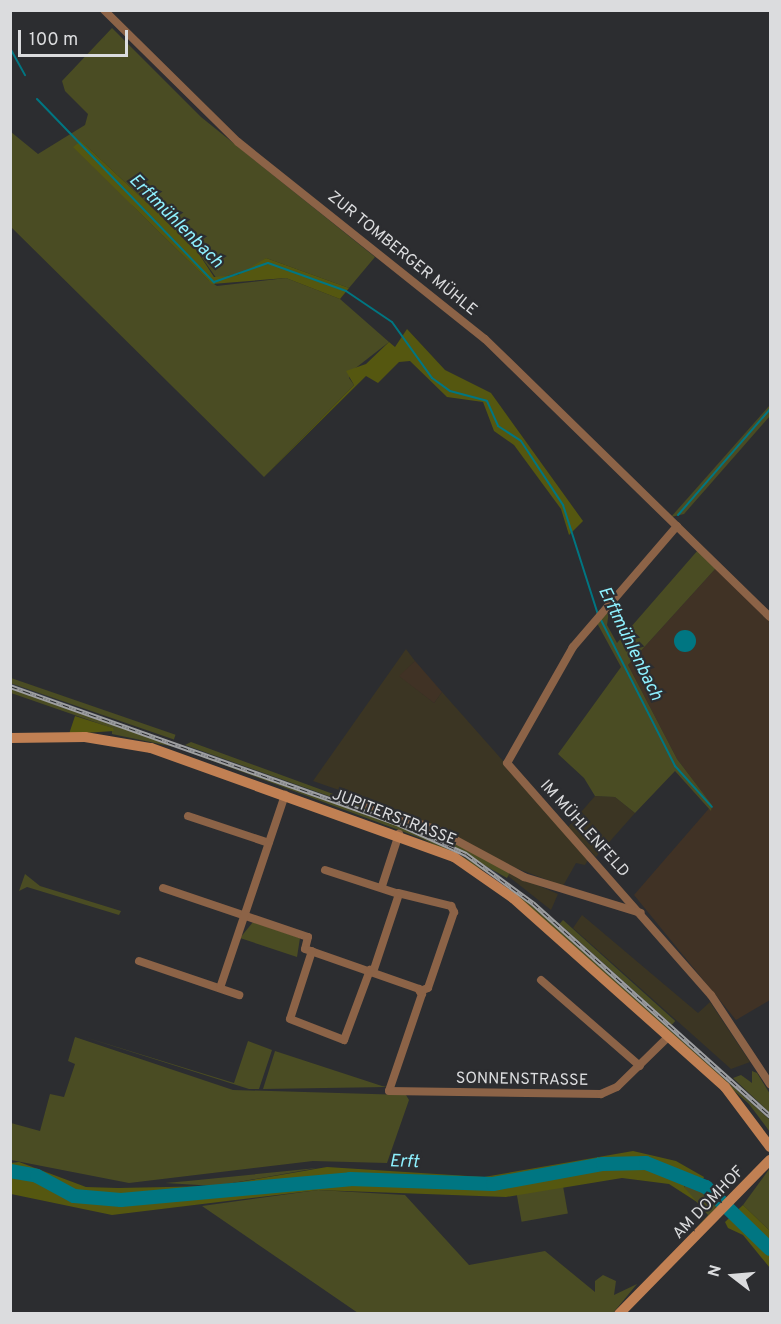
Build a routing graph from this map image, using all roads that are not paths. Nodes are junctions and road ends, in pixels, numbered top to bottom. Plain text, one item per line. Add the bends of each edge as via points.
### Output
1 (104, 10) edge
2 (677, 526) junction
3 (771, 617) edge
4 (10, 738) edge
5 (285, 795) junction
6 (362, 802) dead end
7 (188, 816) dead end
8 (399, 834) junction
9 (269, 843) junction
10 (326, 870) dead end
11 (382, 886) junction
12 (163, 888) dead end
13 (398, 893) junction
14 (641, 913) junction
15 (245, 916) junction
16 (312, 951) junction
17 (139, 961) dead end
18 (372, 970) junction
19 (541, 980) dead end
20 (220, 988) junction
21 (420, 992) junction
22 (239, 995) dead end
23 (668, 1037) junction
24 (640, 1066) junction
25 (771, 1084) edge
26 (771, 1147) edge
27 (771, 1160) edge
28 (619, 1314) edge

1 - 2 street, ZUR TOMBERGER MÜHLE via 238,142 485,339
2 - 3 street, ZUR TOMBERGER MÜHLE
2 - 14 street, IM MÜHLENFELD via 567,656 507,763
4 - 5 street, JUPITERSTRASSE via 86,737 133,744
5 - 8 street, JUPITERSTRASSE
5 - 9 street
6 - 14 street via 439,831 524,876
7 - 9 street
8 - 11 street
8 - 23 street, JUPITERSTRASSE via 454,857 498,885
9 - 15 street
10 - 11 street
11 - 13 street
12 - 15 street
13 - 18 street
13 - 21 street via 451,906 454,912 428,988
14 - 25 street, IM MÜHLENFELD via 723,1010
15 - 16 street via 308,937 304,949
15 - 20 street
16 - 18 street
16 - 18 street via 290,1019 344,1040
17 - 20 street
18 - 21 street
19 - 24 street
20 - 22 street
21 - 24 street, SONNENSTRASSE via 389,1091 601,1094
23 - 24 street, SONNENSTRASSE
23 - 26 street, JUPITERSTRASSE via 744,1106
27 - 28 street, AM DOMHOF

